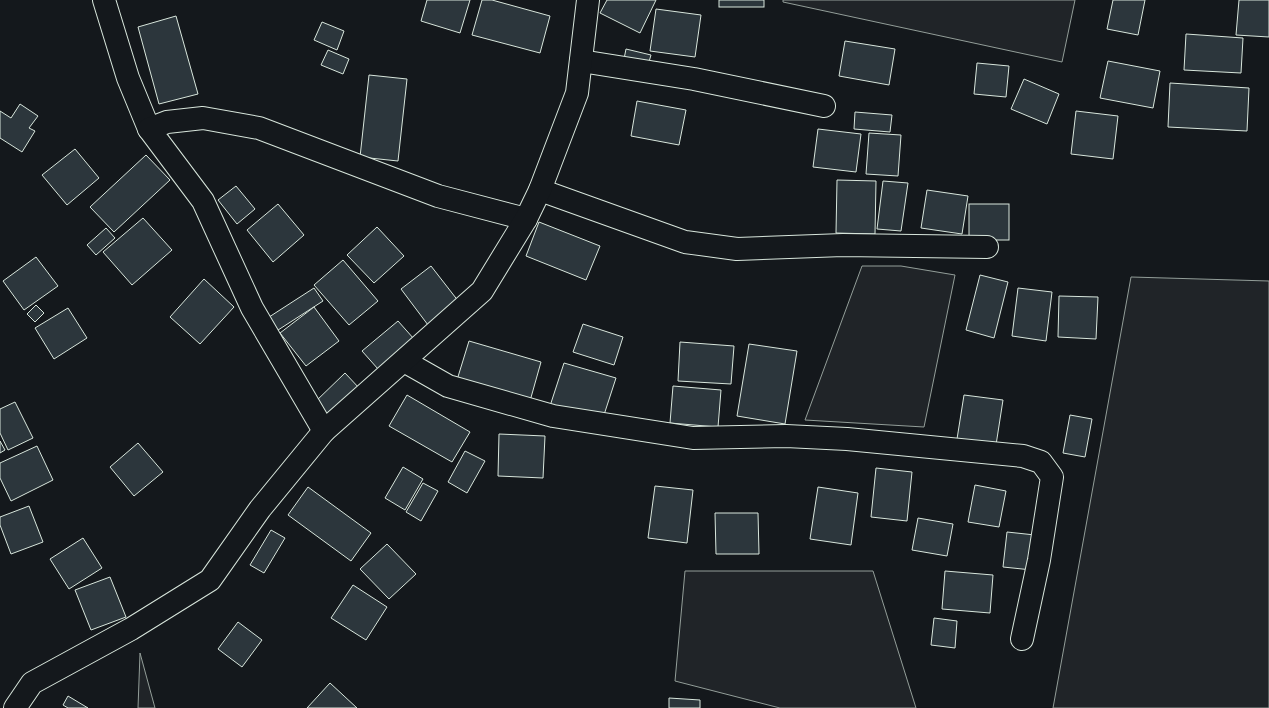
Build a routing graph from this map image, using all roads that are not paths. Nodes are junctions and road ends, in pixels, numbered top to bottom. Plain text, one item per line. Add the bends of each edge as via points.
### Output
1 (104, 0) edge
2 (588, 0) edge
3 (581, 62) junction
4 (824, 106) dead end
5 (149, 129) junction
6 (540, 190) junction
7 (526, 219) junction
8 (987, 248) dead end
9 (404, 361) junction
10 (324, 432) junction
11 (1022, 639) dead end
12 (15, 708) edge

1 - 5 street via 128,78
2 - 3 street
3 - 4 street via 694,79
3 - 6 street via 577,93
5 - 7 street via 167,122 203,118 259,128 438,196
5 - 10 street via 203,201 252,308
6 - 7 street
6 - 8 street via 686,242 737,249 843,245
7 - 9 street via 482,291
9 - 10 street
9 - 11 street via 448,386 552,416 693,438 786,436 846,439 1023,456 1042,462 1052,478 1039,560
10 - 12 street via 260,509 210,580 132,629 32,683

